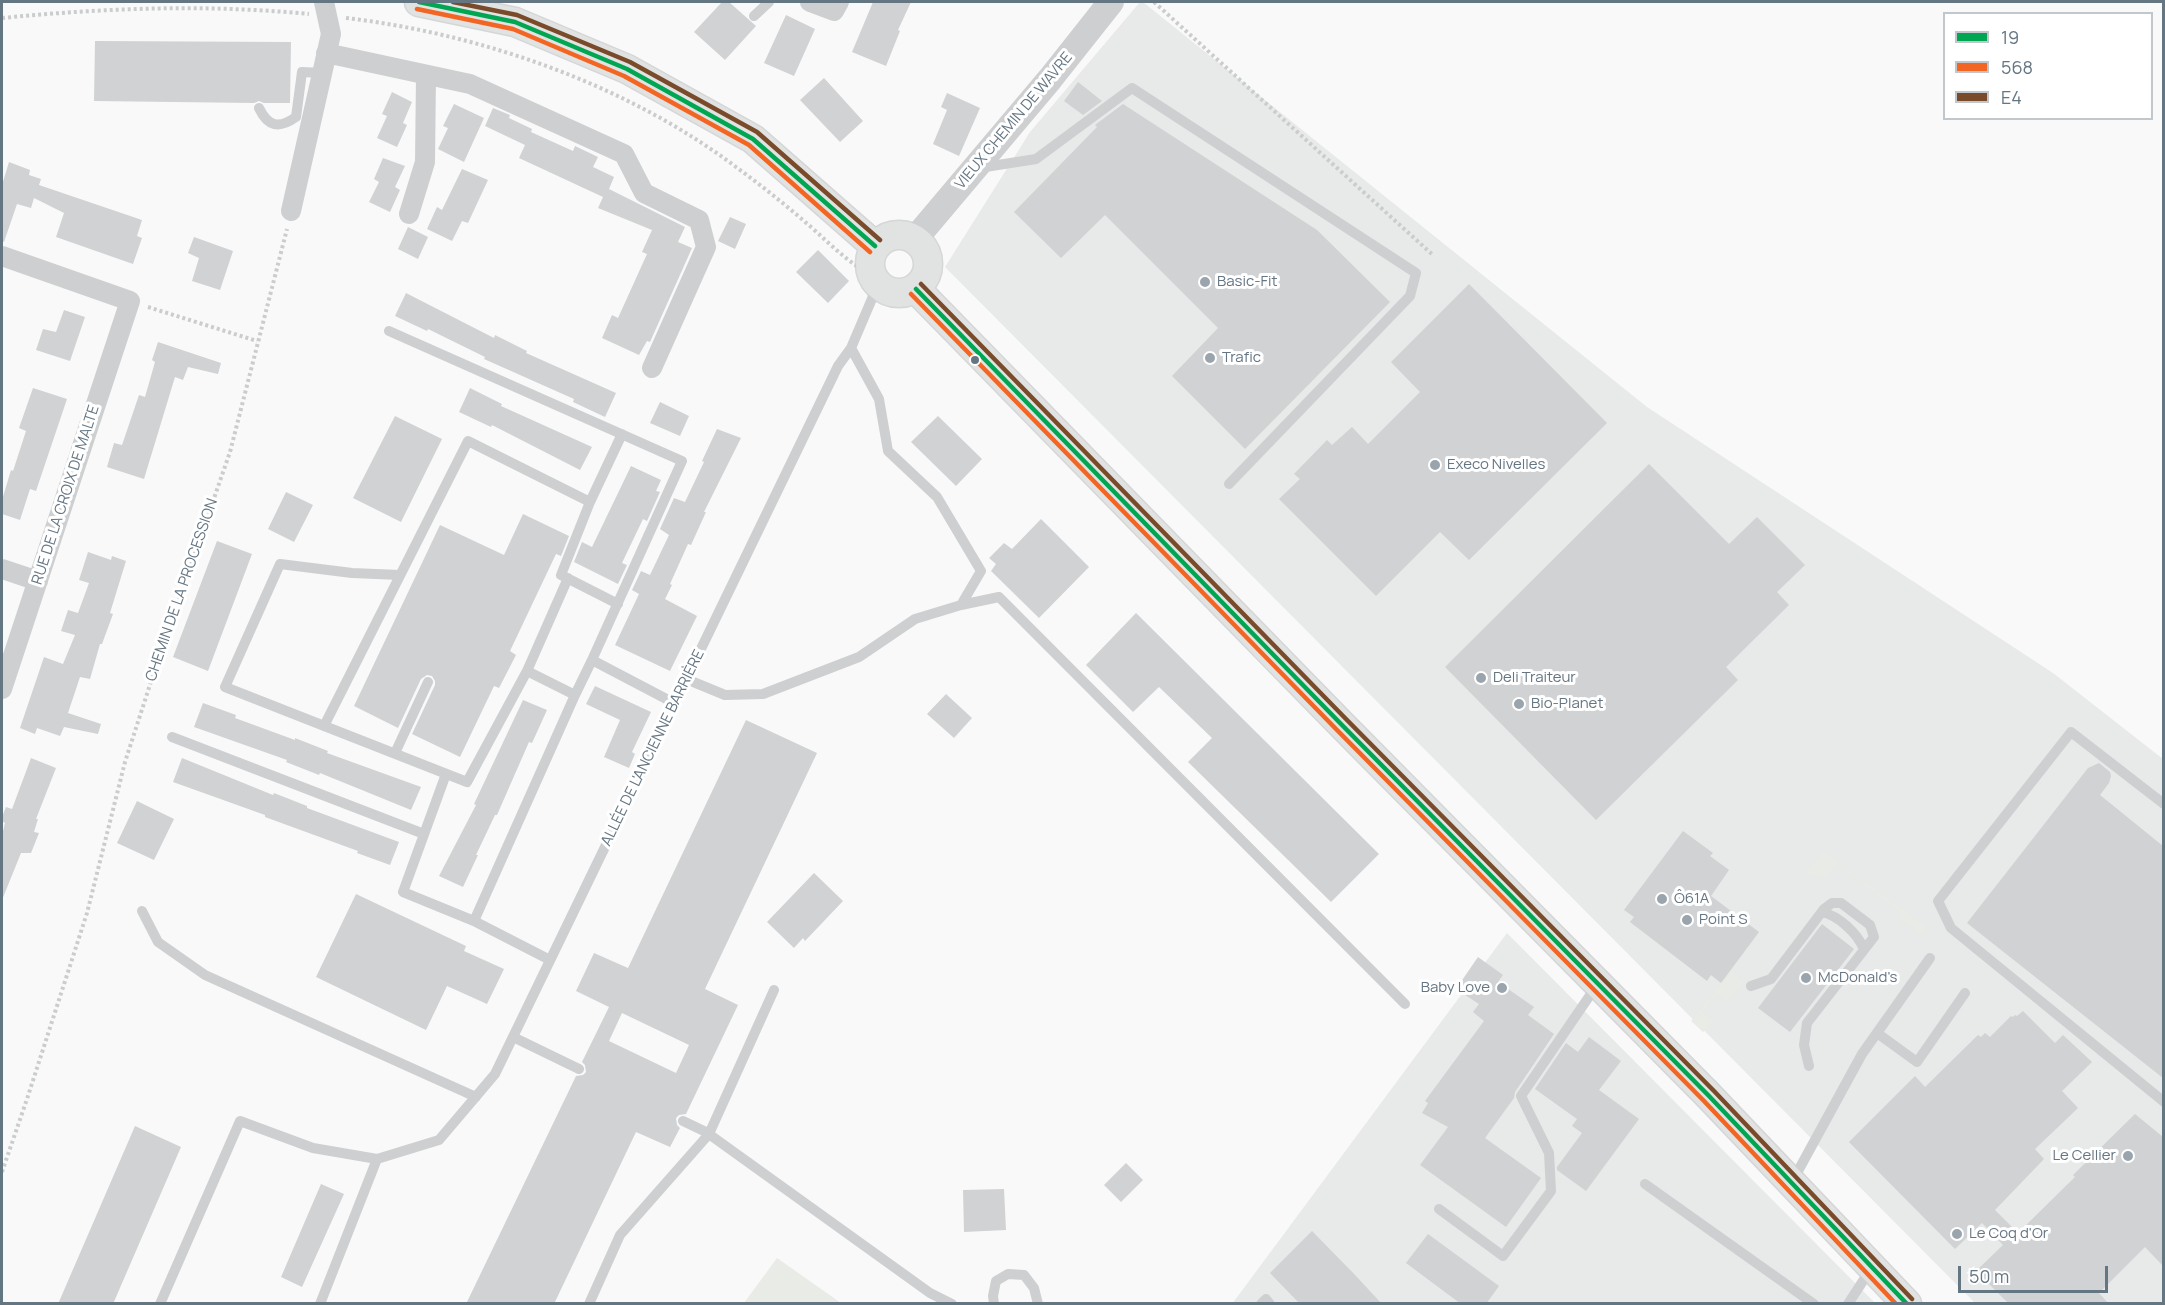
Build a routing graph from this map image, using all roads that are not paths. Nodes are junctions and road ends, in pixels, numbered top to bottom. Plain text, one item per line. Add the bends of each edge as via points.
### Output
1 (324, 2) edge
2 (419, 2) edge
3 (769, 2) edge
4 (810, 2) edge
5 (839, 2) edge
6 (1111, 2) edge
7 (754, 16) dead end
8 (326, 53) junction
9 (322, 73) junction
10 (426, 75) junction
11 (259, 108) dead end
12 (974, 169) junction
13 (291, 211) road end
14 (408, 214) dead end
15 (915, 239) junction
16 (875, 246) junction
17 (2, 256) edge
18 (879, 287) junction
19 (916, 289) junction
20 (389, 331) dead end
21 (851, 348) junction
22 (652, 368) dead end
23 (622, 434) junction
24 (1229, 484) dead end
25 (590, 502) junction
26 (2, 569) edge
27 (400, 575) junction
28 (568, 578) junction
29 (38, 581) junction
30 (618, 604) junction
31 (961, 605) junction
32 (592, 660) junction
33 (527, 671) junction
34 (686, 679) junction
35 (428, 682) dead end
36 (2, 689) edge
37 (575, 695) junction
38 (674, 703) junction
39 (324, 726) junction
40 (172, 737) dead end
41 (395, 753) junction
42 (446, 774) junction
43 (2163, 804) edge
44 (424, 834) junction
45 (142, 910) dead end
46 (1822, 912) junction
47 (474, 921) junction
48 (1864, 949) junction
49 (1930, 958) dead end
50 (550, 960) junction
51 (1598, 983) junction
52 (1751, 986) dead end
53 (774, 990) dead end
54 (1965, 993) dead end
55 (1405, 1004) dead end
56 (1877, 1033) junction
57 (513, 1037) junction
58 (1809, 1066) dead end
59 (579, 1069) dead end
60 (476, 1097) junction
61 (2163, 1102) edge
62 (683, 1121) dead end
63 (709, 1134) junction
64 (377, 1159) junction
65 (1791, 1182) junction
66 (1645, 1184) dead end
67 (1439, 1209) dead end
68 (1872, 1267) junction
69 (160, 1304) edge
70 (320, 1304) edge
71 (589, 1304) edge
72 (952, 1304) edge
73 (994, 1304) edge
74 (1038, 1304) edge
75 (1261, 1304) edge
76 (1270, 1304) edge
77 (1814, 1304) edge
78 (1848, 1304) edge
79 (1907, 1304) edge

1 - 8 street via 331,34
2 - 16 main road via 514,22 627,69 753,139
3 - 7 lane
4 - 5 street via 834,11
6 - 12 street, VIEUX CHEMIN DE WAVRE
8 - 9 street
8 - 10 street
9 - 11 lane via 302,72 296,117 284,125 264,118
9 - 13 street
10 - 14 street via 425,162
10 - 22 street via 470,84 624,154 644,193 699,220 706,247
12 - 15 street, VIEUX CHEMIN DE WAVRE
12 - 24 lane via 1036,159 1132,88 1416,273 1410,296
15 - 16 main road via 901,234 887,237
15 - 19 main road via 925,250 929,264 926,278
16 - 18 main road via 869,260 870,275
17 - 29 street, RUE DE LA CROIX DE MALTE via 130,301
18 - 19 main road via 904,294
18 - 21 lane, ALLÉE DE L'ANCIENNE BARRIÈRE
19 - 51 main road
20 - 23 lane
21 - 31 lane via 879,399 888,451 937,497 981,571
21 - 34 lane, ALLÉE DE L'ANCIENNE BARRIÈRE via 838,366
23 - 25 lane
23 - 30 lane via 682,461
25 - 27 lane via 468,441
25 - 28 lane via 561,575
26 - 29 street
27 - 39 lane
27 - 39 lane via 280,564 225,687
28 - 30 lane
28 - 33 lane
29 - 36 street, RUE DE LA CROIX DE MALTE
30 - 32 lane
31 - 34 lane via 915,619 859,657 764,694 725,695
31 - 55 lane via 999,597
32 - 37 lane
32 - 38 lane
33 - 37 lane
33 - 42 lane via 467,782
34 - 38 lane, ALLÉE DE L'ANCIENNE BARRIÈRE
35 - 41 lane
37 - 47 lane
38 - 50 lane, ALLÉE DE L'ANCIENNE BARRIÈRE
39 - 41 lane
40 - 44 lane
41 - 42 lane
42 - 44 lane
43 - 61 lane via 2071,732 1938,901 1951,928
44 - 47 lane via 403,892
45 - 60 lane via 158,942 205,975
46 - 48 lane via 1858,936
46 - 48 lane via 1832,903 1841,903 1870,925 1874,937
46 - 52 lane via 1771,979
47 - 50 lane
48 - 58 lane via 1807,1023 1804,1045
49 - 56 lane
50 - 57 lane, ALLÉE DE L'ANCIENNE BARRIÈRE
51 - 65 main road
51 - 67 lane via 1521,1096 1550,1153 1551,1191 1503,1256
53 - 63 lane
54 - 56 lane via 1917,1062
56 - 65 lane
57 - 59 lane
57 - 60 lane, ALLÉE DE L'ANCIENNE BARRIÈRE via 495,1074
60 - 64 lane, ALLÉE DE L'ANCIENNE BARRIÈRE via 439,1140
62 - 63 lane
63 - 71 lane via 621,1235
63 - 72 lane via 930,1293
64 - 69 lane, ALLÉE DE L'ANCIENNE BARRIÈRE via 313,1148 240,1121
64 - 70 lane
65 - 68 main road
66 - 77 lane
68 - 78 lane
68 - 79 main road
73 - 74 lane via 996,1281 1008,1274 1024,1275 1034,1288
75 - 76 lane via 1266,1299

